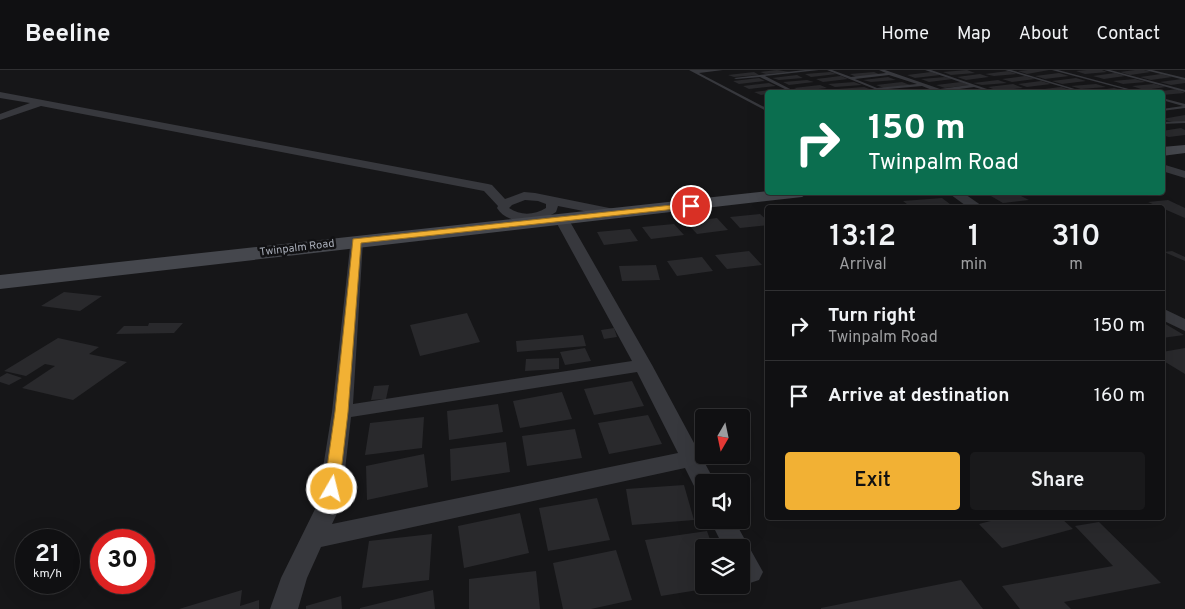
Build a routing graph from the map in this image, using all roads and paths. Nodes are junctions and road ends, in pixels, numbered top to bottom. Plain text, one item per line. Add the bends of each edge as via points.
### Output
1 (721, 70) edge
2 (817, 70) edge
3 (829, 70) edge
4 (881, 70) edge
5 (927, 70) edge
6 (1008, 70) edge
7 (1054, 70) edge
8 (1106, 70) edge
9 (1162, 70) edge
10 (693, 71) edge
11 (1150, 71) edge
12 (891, 74) junction
13 (760, 76) junction
14 (1132, 76) junction
15 (736, 78) dead end
16 (849, 78) junction
17 (1185, 80) edge
18 (1096, 81) junction
19 (921, 84) junction
20 (975, 86) junction
21 (789, 90) edge
22 (935, 90) edge
23 (952, 90) edge
24 (988, 90) edge
25 (1076, 90) edge
26 (1130, 90) edge
27 (1185, 91) edge
28 (0, 95) edge
29 (1165, 100) edge
30 (40, 103) junction
31 (1185, 106) edge
32 (765, 109) edge
33 (1165, 109) edge
34 (0, 117) edge
35 (1185, 122) edge
36 (1165, 124) edge
37 (1185, 149) edge
38 (1165, 152) edge
39 (1165, 168) edge
40 (1185, 175) edge
41 (777, 195) edge
42 (958, 195) edge
43 (549, 200) junction
44 (974, 205) edge
45 (502, 210) junction
46 (619, 214) junction
47 (562, 220) junction
48 (356, 241) junction
49 (0, 282) edge
50 (1165, 315) edge
51 (1185, 326) edge
52 (644, 365) junction
53 (342, 412) junction
54 (690, 459) junction
55 (698, 474) edge
56 (315, 538) junction
57 (284, 609) edge

1 - 10 lane
2 - 13 lane
3 - 16 lane
4 - 12 lane
5 - 20 lane
6 - 25 lane
7 - 18 lane
8 - 14 lane
9 - 11 lane
10 - 32 lane
11 - 17 lane
12 - 16 lane
12 - 19 lane
13 - 15 lane
13 - 21 lane
14 - 18 lane
14 - 27 lane
16 - 19 lane via 877,89
18 - 26 lane
19 - 22 lane
20 - 23 lane
20 - 24 lane
28 - 30 street
29 - 31 lane
30 - 34 street
30 - 45 street via 154,122 488,188
31 - 33 lane
35 - 36 lane
37 - 38 main road
39 - 40 street
41 - 46 main road, Twinpalm Road
42 - 44 street
43 - 45 street via 518,197
43 - 45 street via 552,209 543,214 524,217
43 - 46 street
45 - 47 main road, Twinpalm Road
45 - 48 main road, Twinpalm Road
46 - 47 main road, Twinpalm Road
47 - 52 street
48 - 49 main road, Twinpalm Road
48 - 53 street
50 - 51 street
52 - 53 street
52 - 54 street
53 - 56 street via 329,505
54 - 55 street
54 - 56 street
56 - 57 street via 294,578

